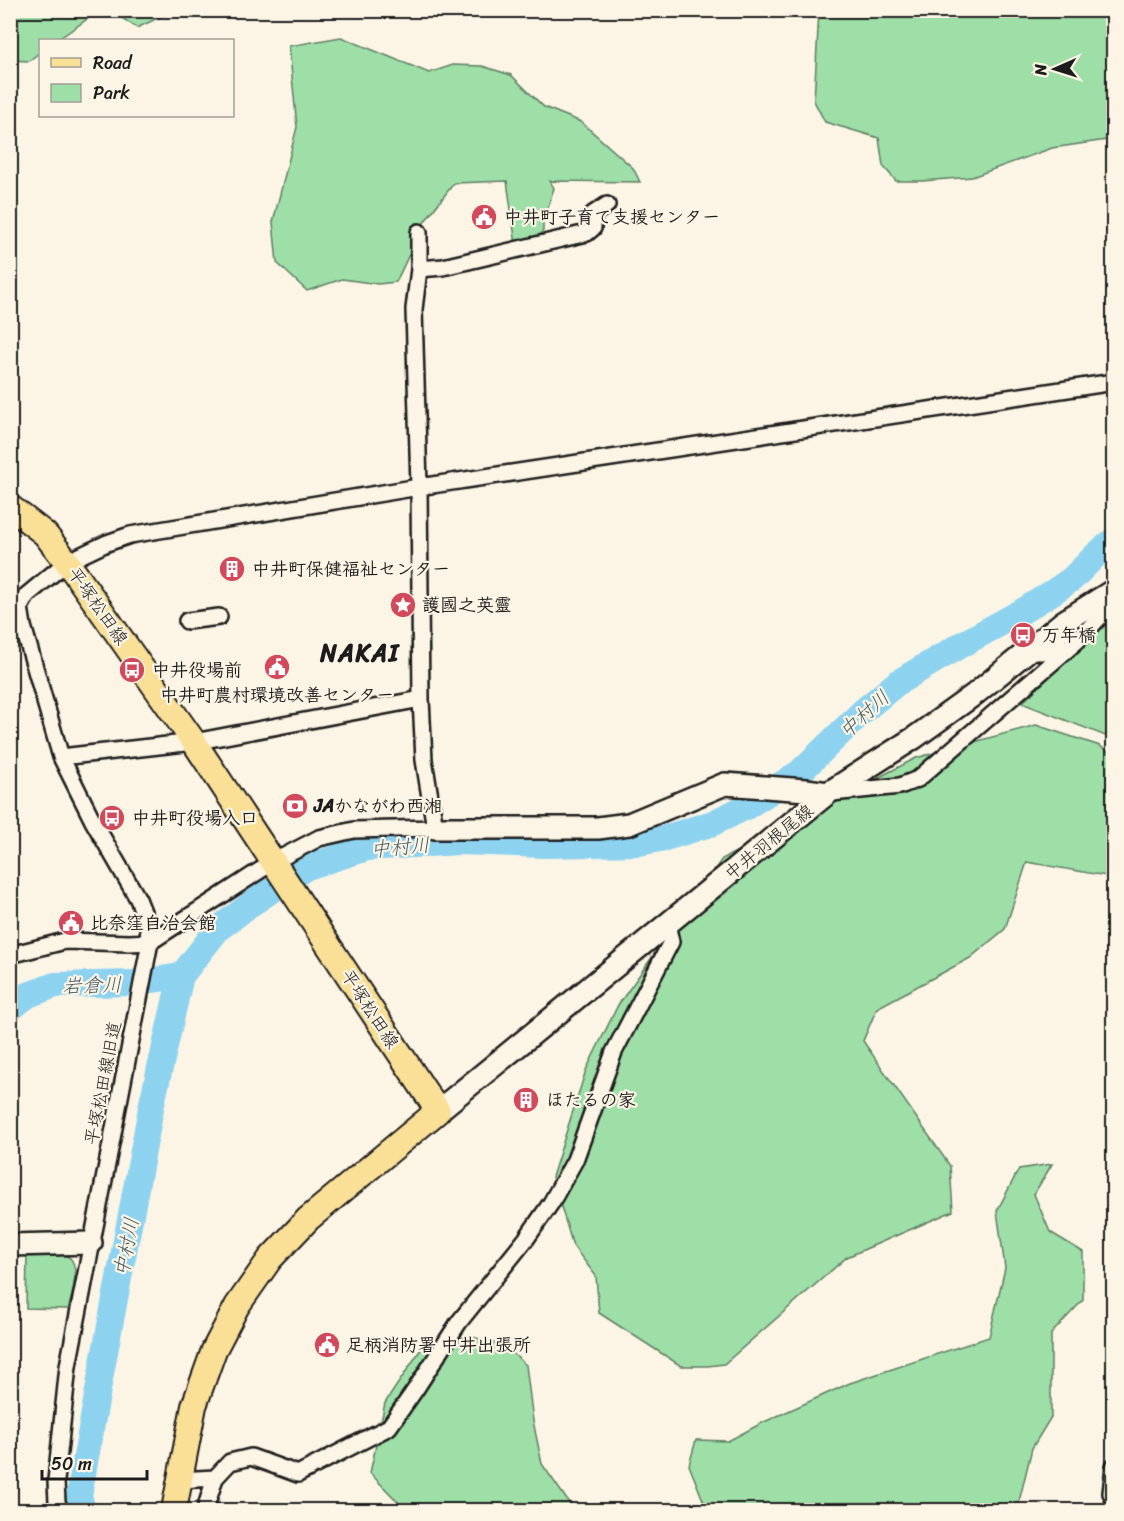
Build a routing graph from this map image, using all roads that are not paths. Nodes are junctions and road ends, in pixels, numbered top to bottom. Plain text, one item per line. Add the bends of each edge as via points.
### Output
1 (607, 205) dead end
2 (418, 232) dead end
3 (419, 269) junction
4 (1113, 382) edge
5 (419, 487) junction
6 (10, 507) edge
7 (67, 562) junction
8 (1113, 590) edge
9 (1113, 602) edge
10 (219, 617) dead end
11 (187, 621) dead end
12 (1077, 641) junction
13 (1030, 648) junction
14 (421, 699) junction
15 (194, 742) junction
16 (61, 757) junction
17 (828, 793) junction
18 (435, 828) junction
19 (276, 866) junction
20 (667, 924) junction
21 (150, 942) junction
22 (10, 955) edge
23 (438, 1112) junction
24 (91, 1243) junction
25 (10, 1245) edge
26 (1113, 1466) edge
27 (215, 1478) junction
28 (179, 1480) junction
29 (1113, 1500) edge
30 (62, 1510) edge
31 (174, 1510) edge
32 (205, 1510) edge

1 - 3 street via 593,214 593,228 587,233 443,267
2 - 3 street
3 - 5 street via 414,309
4 - 5 street
5 - 7 street via 130,535
5 - 14 street
6 - 7 main road, 平塚松田線 via 45,534
7 - 15 main road, 平塚松田線
7 - 16 street, 平塚松田線旧道 via 27,595 20,607
8 - 13 main road, 中井羽根尾線
9 - 12 street
10 - 11 street
12 - 13 street via 1067,638 1041,652
12 - 17 street via 918,779 900,786
13 - 17 main road, 中井羽根尾線 via 914,738
14 - 15 street
14 - 18 street via 424,760
15 - 16 street
15 - 19 main road, 平塚松田線
16 - 21 street, 平塚松田線旧道 via 138,899
17 - 18 main road via 725,784 629,824 598,828
17 - 20 main road, 中井羽根尾線
18 - 19 street via 354,830 319,838
19 - 21 street
19 - 23 main road, 平塚松田線
20 - 23 main road, 中井羽根尾線
20 - 27 street via 671,942 614,1052 575,1160 526,1239 459,1322 389,1427 298,1474 251,1457 230,1462
21 - 22 street via 65,941
21 - 24 street, 平塚松田線旧道
23 - 28 main road via 308,1219 270,1259 237,1306 214,1350 194,1406
24 - 25 main road
24 - 30 street, 平塚松田線旧道 via 67,1377 56,1481 58,1507
26 - 29 street
27 - 28 street
27 - 32 street
28 - 31 main road

